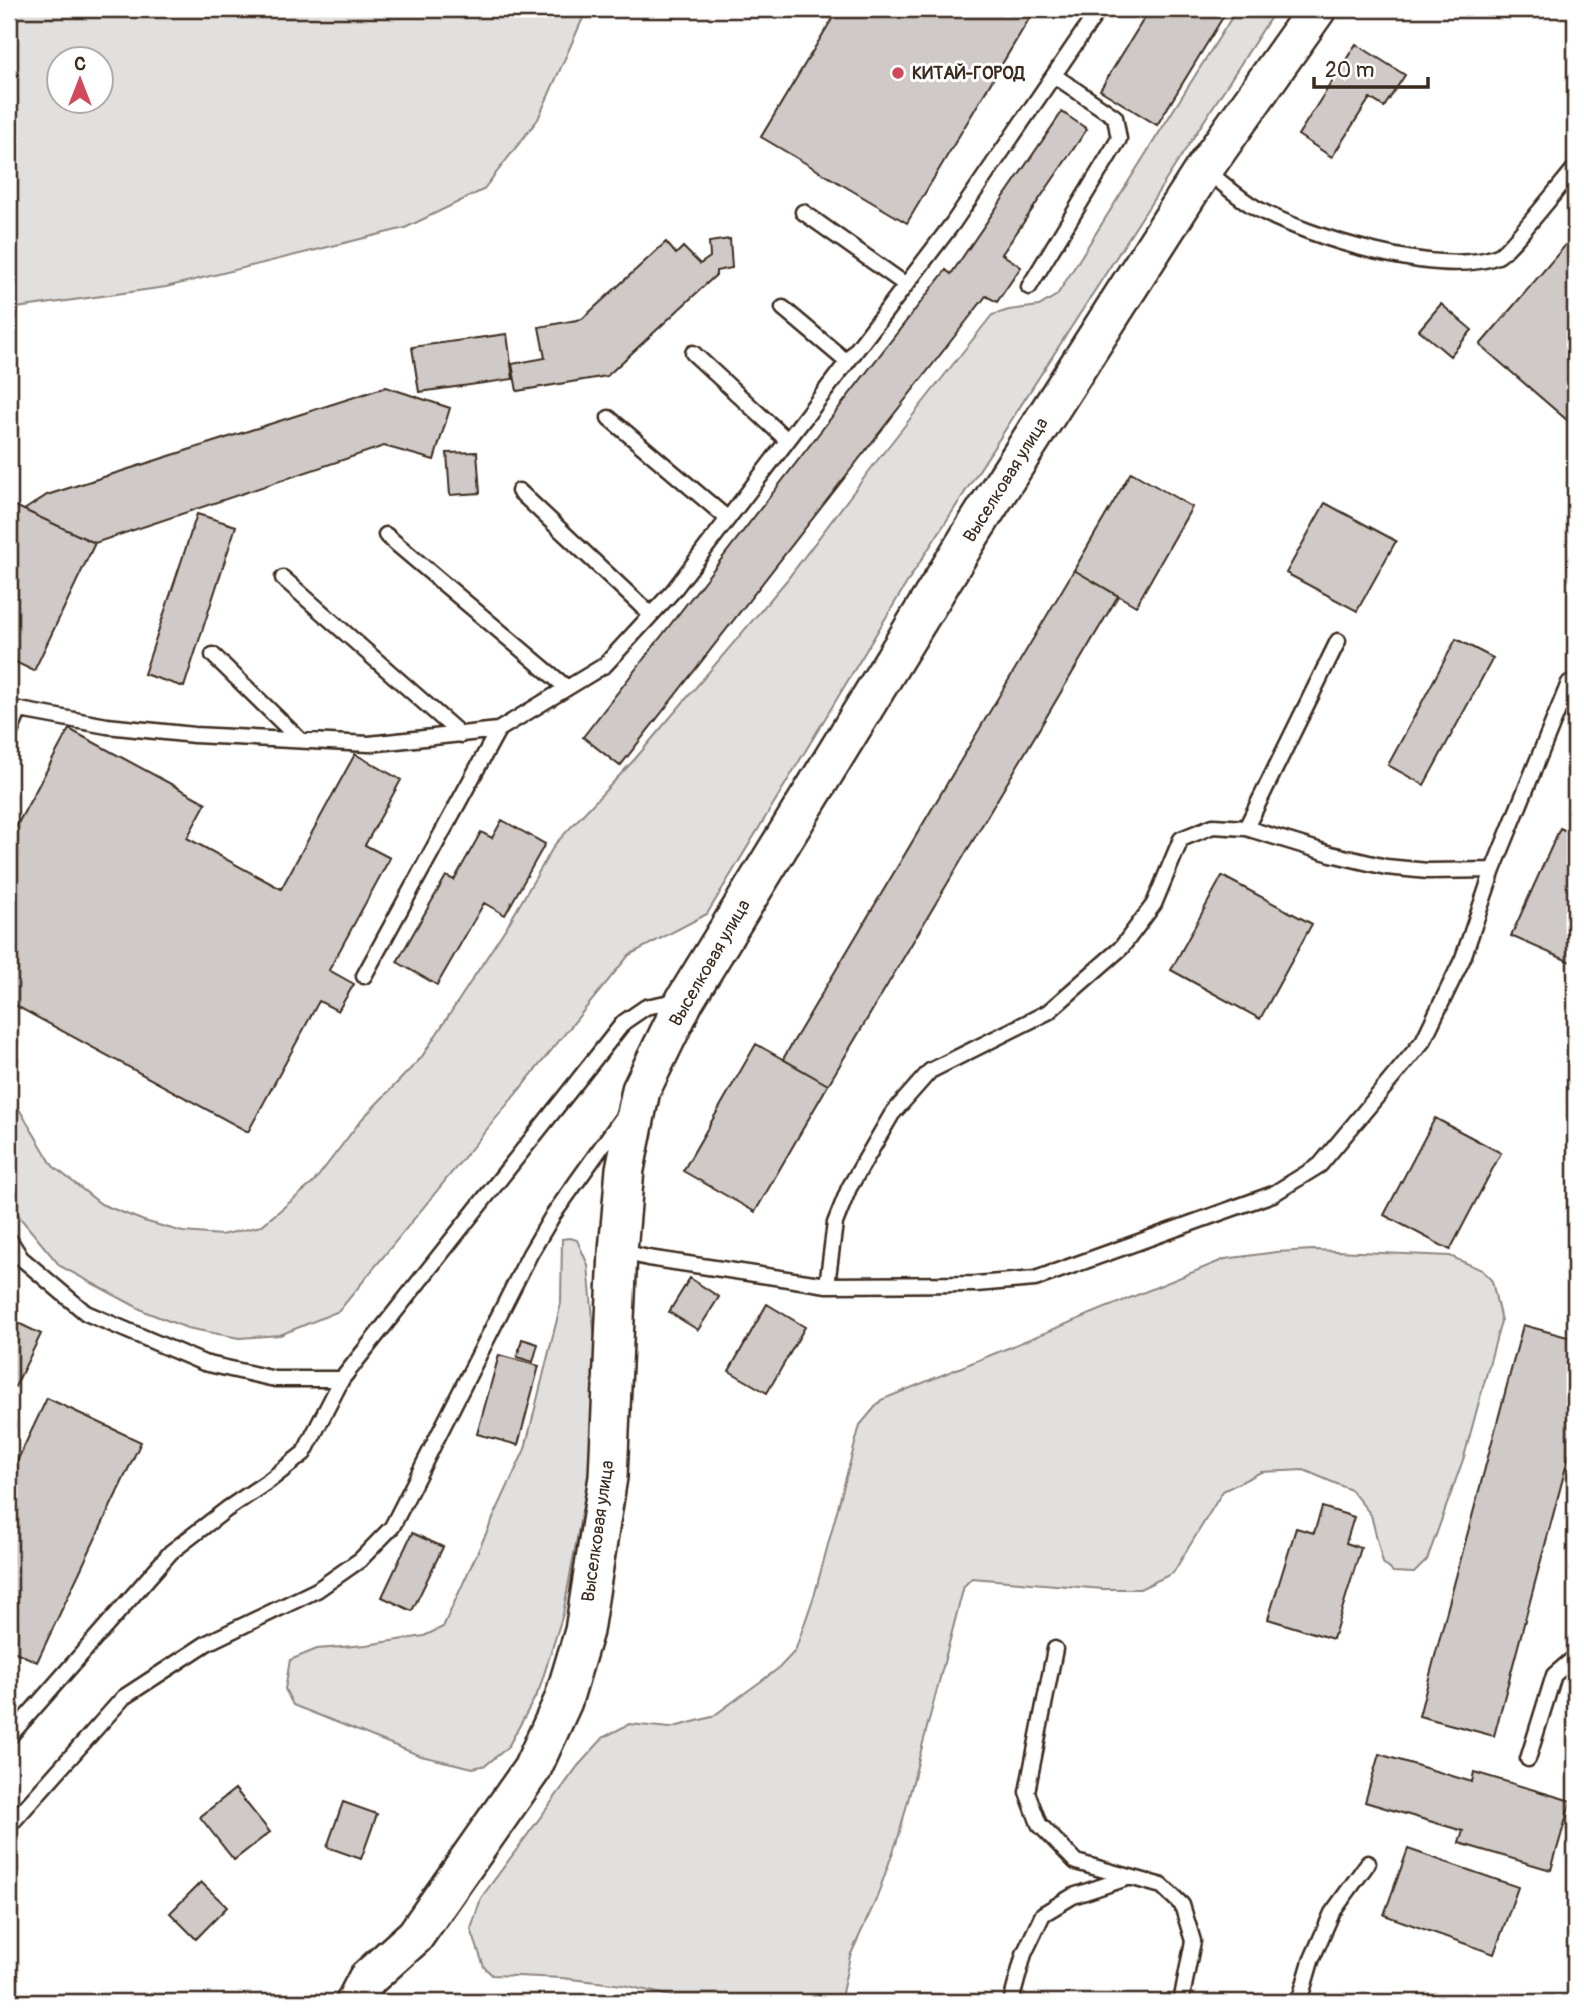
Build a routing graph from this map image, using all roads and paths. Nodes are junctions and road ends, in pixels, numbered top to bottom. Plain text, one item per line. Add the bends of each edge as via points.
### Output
1 (1099, 9) edge
2 (1317, 9) edge
3 (1055, 76) junction
4 (1204, 169) junction
5 (1575, 169) edge
6 (803, 212) dead end
7 (905, 285) junction
8 (1030, 287) dead end
9 (783, 308) dead end
10 (694, 353) dead end
11 (847, 362) junction
12 (609, 418) dead end
13 (787, 440) junction
14 (519, 491) dead end
15 (728, 519) junction
16 (386, 535) dead end
17 (283, 578) dead end
18 (651, 615) junction
19 (1338, 641) dead end
20 (213, 655) dead end
21 (1569, 683) dead end
22 (567, 688) junction
23 (14, 710) edge
24 (498, 730) junction
25 (9, 735) edge
26 (461, 735) junction
27 (300, 740) junction
28 (1246, 828) junction
29 (1493, 870) junction
30 (363, 976) dead end
31 (685, 1000) junction
32 (642, 1090) junction
33 (9, 1239) edge
34 (618, 1251) junction
35 (827, 1285) junction
36 (342, 1379) junction
37 (1055, 1648) dead end
38 (1575, 1657) edge
39 (9, 1737) edge
40 (1528, 1759) dead end
41 (9, 1826) edge
42 (1368, 1863) dead end
43 (1130, 1877) junction
44 (355, 2002) edge
45 (1011, 2002) edge
46 (1181, 2002) edge
47 (1299, 2002) edge

1 - 3 lane
2 - 4 street, Выселковая улица
3 - 7 lane
3 - 8 lane via 1115,117 1119,139
4 - 5 lane via 1255,208 1327,239 1400,257 1465,263 1500,256
4 - 31 street, Выселковая улица via 974,529
6 - 7 lane
7 - 11 lane
9 - 11 lane
10 - 13 lane
11 - 13 lane
12 - 15 lane
13 - 15 lane
14 - 18 lane
15 - 18 lane
16 - 22 lane
17 - 26 lane
18 - 22 lane via 605,665
19 - 28 lane
20 - 27 lane
21 - 29 lane
22 - 24 lane
23 - 25 lane
23 - 27 lane via 181,734
24 - 26 lane
24 - 30 lane
26 - 27 lane via 369,744
28 - 29 lane via 1386,867
28 - 35 lane via 1213,826 1181,839 1154,904 1121,948 1048,1012 930,1071 892,1114 849,1188 835,1223
29 - 35 lane via 1463,958 1423,1041 1320,1165 1309,1172 1273,1194 1035,1279
31 - 32 street, Выселковая улица
31 - 36 lane via 646,1007 624,1022
32 - 34 street, Выселковая улица via 625,1170
32 - 41 lane via 530,1254 392,1527 360,1560 317,1590 207,1643 124,1697
33 - 36 lane via 21,1258 86,1313 204,1363 275,1379
34 - 35 lane
34 - 44 street, Выселковая улица via 608,1478 584,1632 563,1700 532,1769 415,1936 367,1979
36 - 39 lane via 304,1453 171,1552
37 - 43 lane via 1027,1792 1039,1824 1076,1862
38 - 40 lane via 1554,1675
42 - 47 lane via 1332,1913
43 - 45 lane via 1073,1896 1043,1914 1024,1954
43 - 46 lane via 1162,1886 1182,1905 1193,1941

